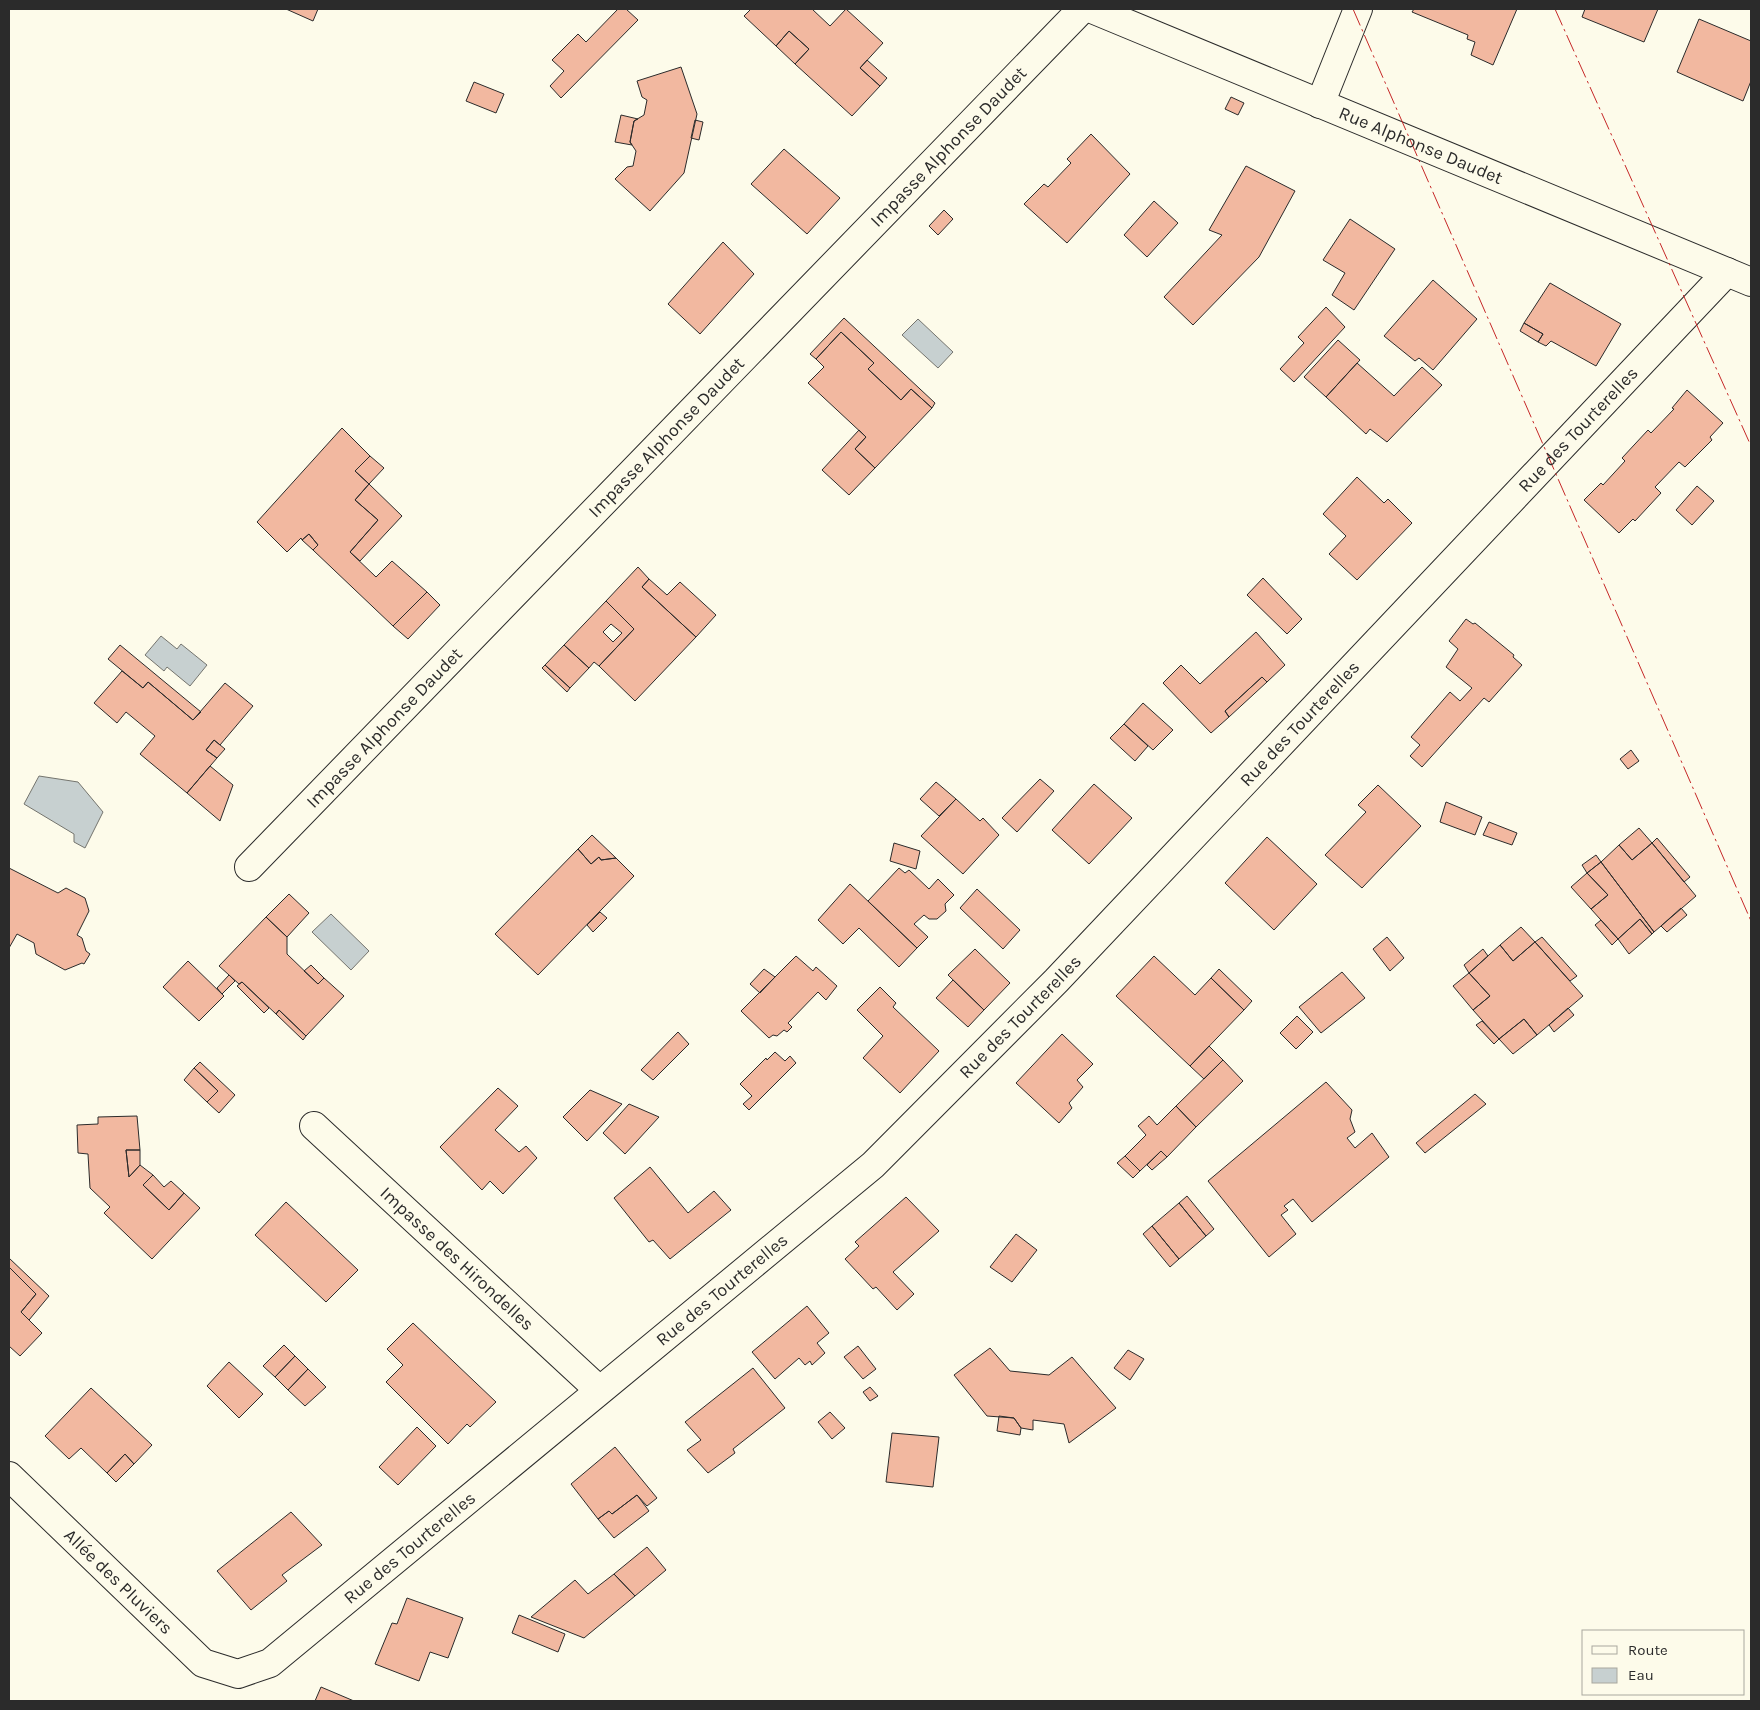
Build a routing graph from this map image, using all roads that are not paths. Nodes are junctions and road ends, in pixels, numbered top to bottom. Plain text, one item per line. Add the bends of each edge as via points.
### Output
1 (1082, 9) edge
2 (1092, 9) edge
3 (1358, 9) edge
4 (1320, 104) junction
5 (1739, 277) edge
6 (249, 867) dead end
7 (314, 1126) dead end
8 (599, 1390) junction
9 (9, 1476) edge
10 (238, 1674) joint

1 - 6 street, Impasse Alphonse Daudet
2 - 4 street, Rue Alphonse Daudet
3 - 4 street
4 - 5 street, Rue Alphonse Daudet
5 - 8 street, Rue des Tourterelles via 873,1165
7 - 8 street, Impasse des Hirondelles
8 - 10 street, Rue des Tourterelles via 270,1663
9 - 10 street, Allée des Pluviers via 203,1663

